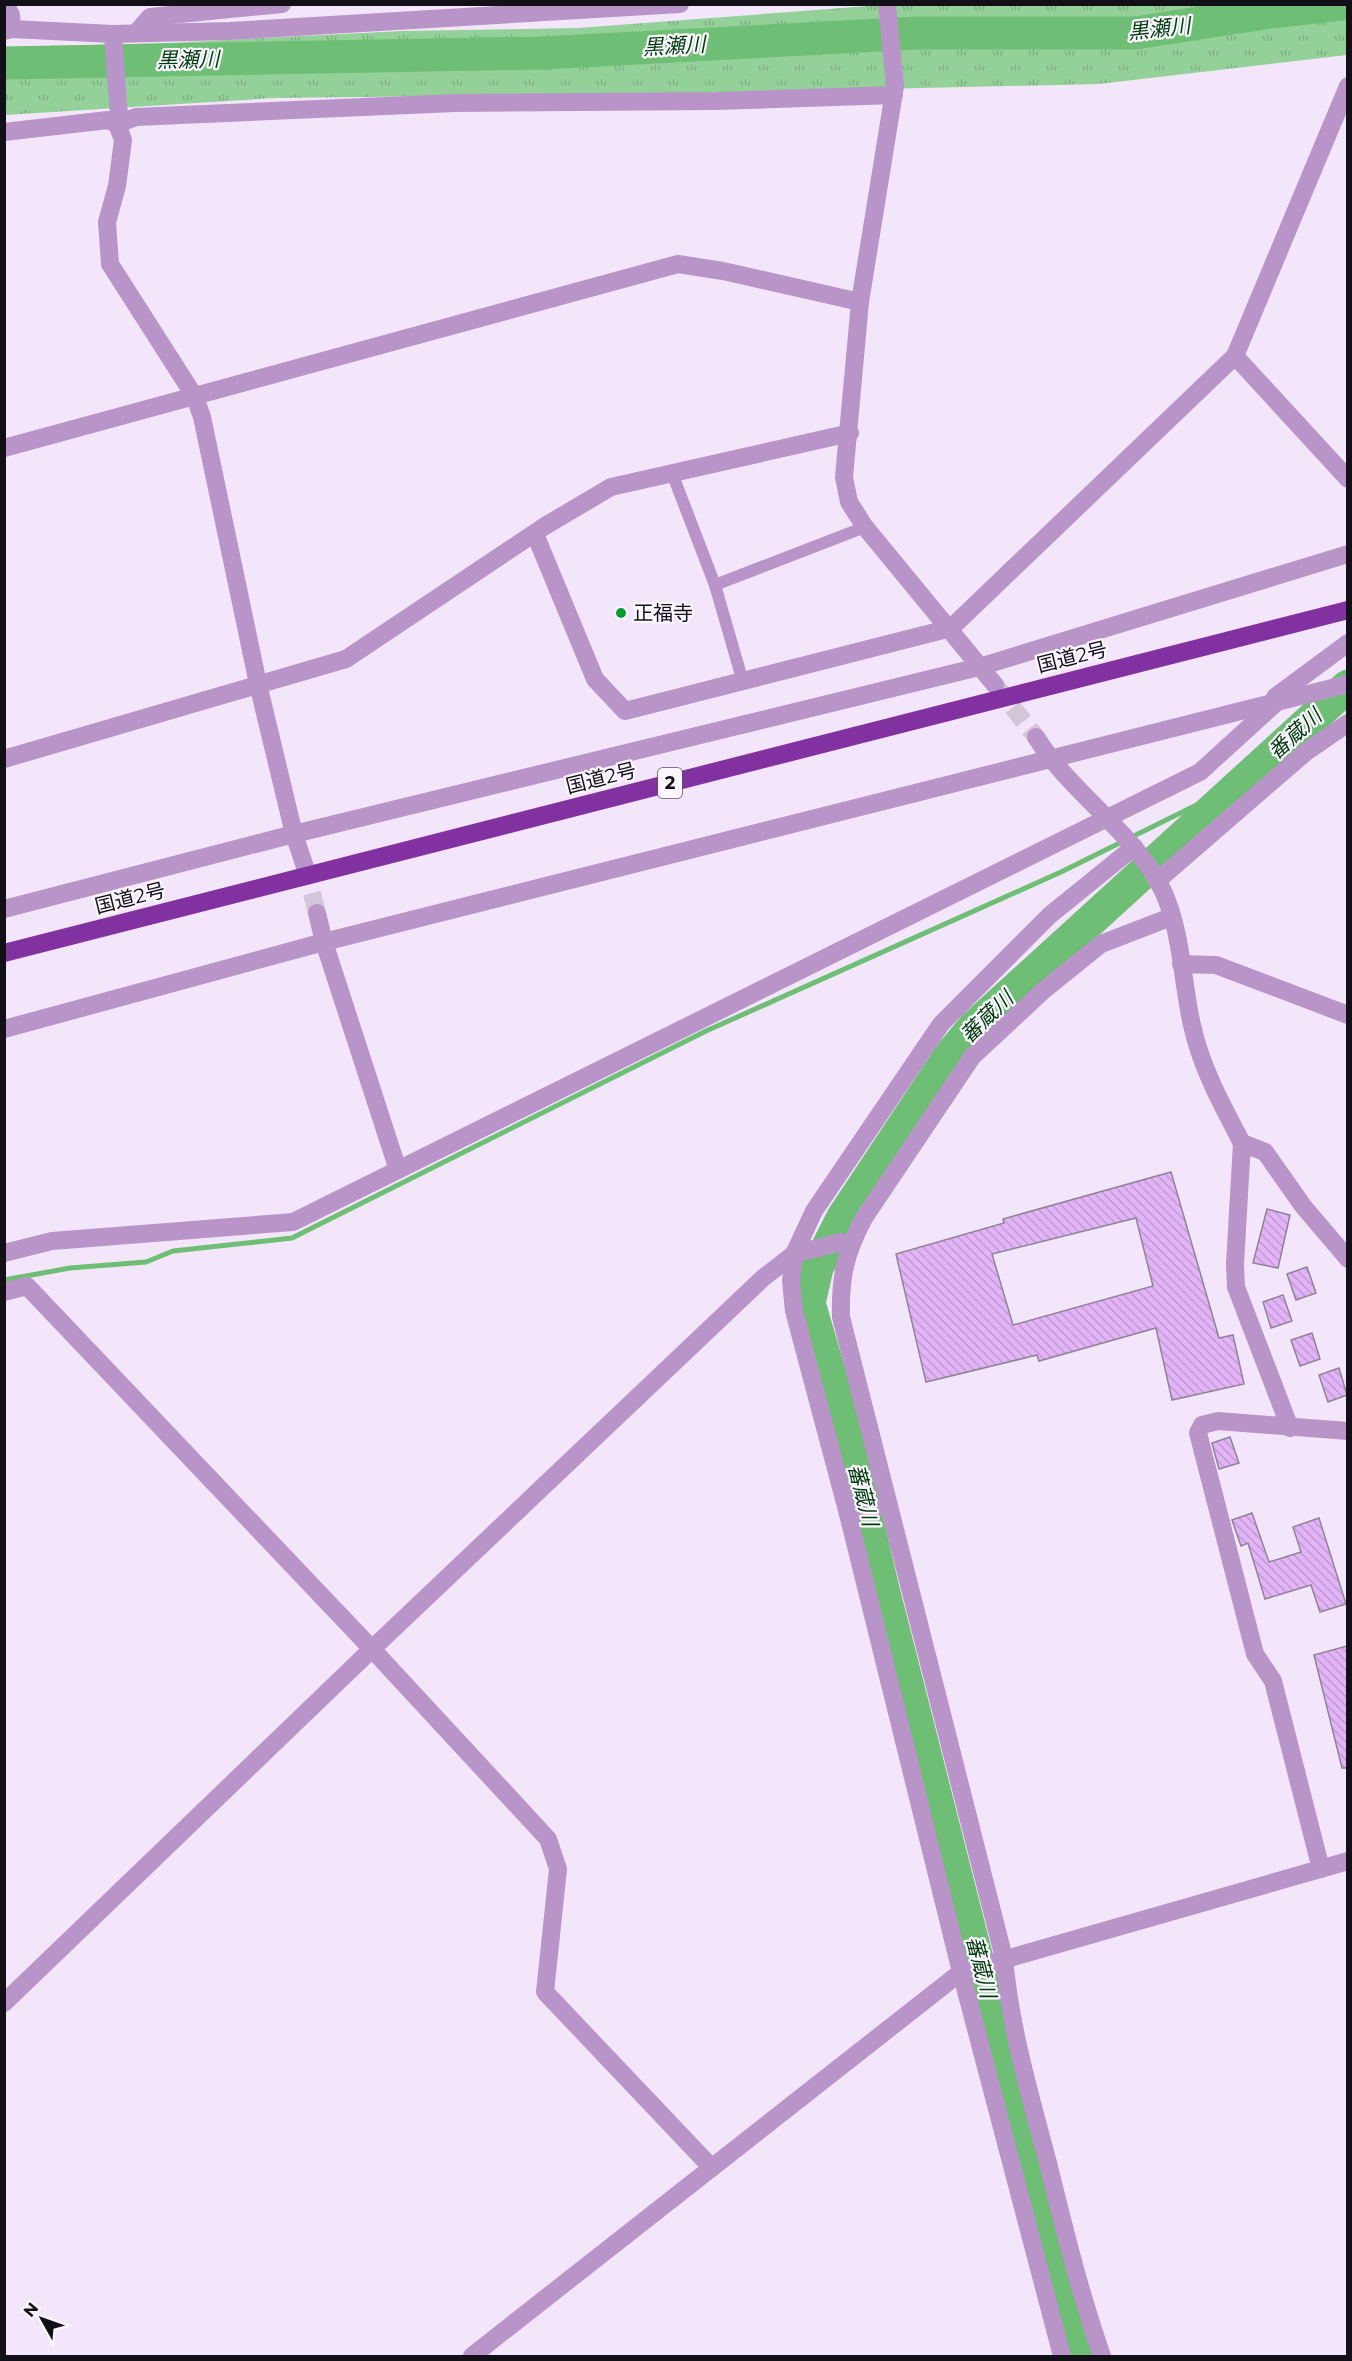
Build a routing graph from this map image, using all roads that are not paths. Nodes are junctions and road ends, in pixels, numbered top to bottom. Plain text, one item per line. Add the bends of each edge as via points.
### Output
1 (5, 4) edge
2 (282, 4) edge
3 (680, 4) edge
4 (887, 4) edge
5 (8, 30) edge
6 (136, 33) junction
7 (113, 38) junction
8 (1347, 86) edge
9 (894, 91) junction
10 (118, 120) junction
11 (4, 132) edge
12 (860, 302) junction
13 (1235, 356) junction
14 (195, 397) junction
15 (850, 433) junction
16 (4, 448) edge
17 (672, 472) junction
18 (1347, 479) edge
19 (865, 527) junction
20 (536, 534) junction
21 (1347, 554) edge
22 (715, 585) junction
23 (1341, 612) edge
24 (951, 628) junction
25 (1347, 643) edge
26 (979, 667) junction
27 (743, 682) junction
28 (258, 684) junction
29 (1347, 684) edge
30 (995, 685) tunnel mouth
31 (1272, 702) junction
32 (1347, 723) edge
33 (1036, 737) tunnel mouth
34 (4, 759) edge
35 (1050, 759) junction
36 (1105, 818) junction
37 (294, 834) junction
38 (1134, 846) junction
39 (305, 867) tunnel mouth
40 (1156, 878) junction
41 (4, 909) edge
42 (317, 913) tunnel mouth
43 (1171, 917) junction
44 (324, 942) junction
45 (4, 953) edge
46 (1181, 963) junction
47 (1347, 1015) edge
48 (4, 1029) edge
49 (1242, 1143) junction
50 (398, 1170) junction
51 (846, 1244) junction
52 (4, 1253) edge
53 (795, 1254) junction
54 (1347, 1259) edge
55 (4, 1292) edge
56 (1290, 1428) junction
57 (1347, 1431) edge
58 (885, 1505) junction
59 (849, 1514) junction
60 (372, 1648) junction
61 (1347, 1861) edge
62 (1321, 1869) junction
63 (1001, 1960) junction
64 (961, 1972) junction
65 (4, 2003) edge
66 (712, 2168) junction
67 (472, 2356) edge
68 (1062, 2356) edge
69 (1102, 2356) edge

1 - 5 street
2 - 6 street via 150,17
3 - 6 street via 230,31
4 - 9 street
5 - 7 street
6 - 7 street
7 - 10 street
8 - 13 street
9 - 10 street via 761,100 455,103
9 - 12 street
10 - 11 street
10 - 14 street via 123,140 117,186 106,222 110,264
12 - 14 street via 678,264
12 - 15 street
13 - 18 street
13 - 24 street
14 - 16 street
14 - 28 street
15 - 17 street
15 - 19 street via 844,477 849,502
17 - 20 street via 611,487
17 - 22 lane
19 - 22 lane
19 - 24 street
20 - 27 street via 594,679 625,711
20 - 28 street via 346,659
21 - 26 street
22 - 27 lane
23 - 45 highway, 国道2号 / 2
24 - 26 street
24 - 27 street
25 - 31 street
26 - 30 street
26 - 37 street
28 - 34 street
28 - 37 street
29 - 31 street
31 - 35 street
31 - 36 street via 1200,772
32 - 40 street via 1306,752
33 - 35 street
35 - 36 street
35 - 44 street
36 - 38 street
36 - 50 street
37 - 39 street
37 - 41 street
38 - 40 street
38 - 53 street via 1050,915 941,1024 814,1211
40 - 43 street
42 - 44 street
43 - 46 street
43 - 51 street via 1101,944 972,1056
44 - 48 street
44 - 50 street
46 - 47 street via 1216,965
46 - 49 street via 1202,1059
49 - 54 street via 1265,1152
49 - 56 street via 1236,1287
50 - 52 street via 293,1222 52,1241
51 - 53 street
51 - 58 street via 840,1282 841,1317
53 - 59 street via 791,1281 794,1311
53 - 60 street via 763,1278
55 - 60 street via 27,1286
56 - 57 street
56 - 62 street via 1218,1421 1202,1425 1198,1433 1255,1654 1273,1681
58 - 59 street
58 - 63 street
59 - 64 street
60 - 65 street
60 - 66 street via 548,1839 558,1869 545,1992
61 - 62 street
62 - 63 street
63 - 64 street
63 - 69 street via 1040,2133 1086,2312
64 - 66 street
64 - 68 street
66 - 67 street

